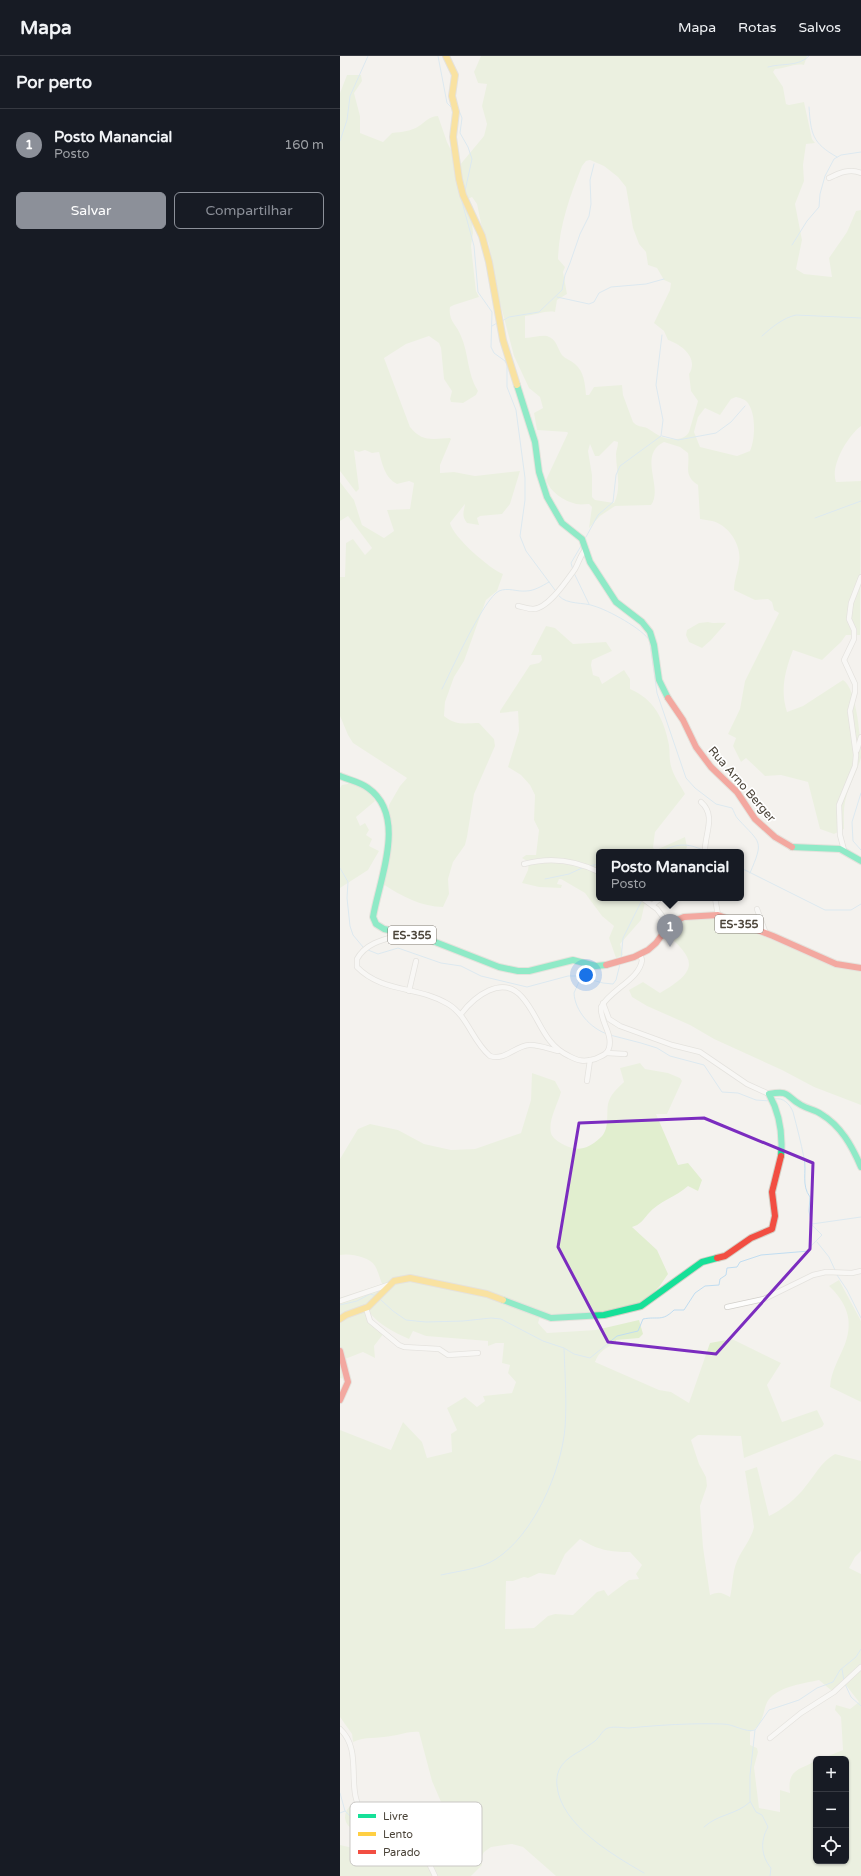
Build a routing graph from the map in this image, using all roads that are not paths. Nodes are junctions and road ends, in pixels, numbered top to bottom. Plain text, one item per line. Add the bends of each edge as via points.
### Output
1 (446, 56) edge
2 (861, 173) edge
3 (829, 178) dead end
4 (586, 550) junction
5 (861, 577) edge
6 (518, 606) dead end
7 (861, 737) edge
8 (856, 752) junction
9 (340, 776) edge
10 (701, 802) dead end
11 (705, 849) edge
12 (844, 850) junction
13 (861, 861) edge
14 (524, 864) dead end
15 (596, 871) edge
16 (646, 901) edge
17 (657, 901) edge
18 (715, 901) edge
19 (652, 905) junction
20 (757, 909) dead end
21 (718, 915) junction
22 (669, 925) junction
23 (405, 934) junction
24 (766, 934) junction
25 (640, 954) junction
26 (416, 960) dead end
27 (861, 968) edge
28 (409, 991) junction
29 (603, 1003) junction
30 (461, 1014) junction
31 (558, 1051) junction
32 (607, 1053) junction
33 (625, 1054) dead end
34 (590, 1060) junction
35 (587, 1080) dead end
36 (769, 1094) junction
37 (861, 1166) edge
38 (861, 1271) edge
39 (388, 1285) junction
40 (340, 1301) edge
41 (727, 1307) dead end
42 (366, 1308) junction
43 (340, 1319) edge
44 (340, 1351) edge
45 (478, 1352) dead end
46 (340, 1400) edge
47 (861, 1667) edge
48 (340, 1729) edge
49 (770, 1738) dead end
50 (358, 1802) edge
51 (430, 1866) edge
52 (435, 1876) edge

1 - 4 street, Rua Arno Berger via 455,75 452,96 456,112 454,137 459,179 482,236 503,340 536,442 543,489 562,523 582,539
2 - 3 street via 847,171
4 - 6 street via 581,554 576,567 560,590 545,604 532,610
4 - 12 street, Rua Arno Berger via 616,602 642,622 650,632 658,680 683,720 696,747 711,767 736,792 755,819 794,848
5 - 8 street via 851,603 849,619 854,630 854,639 844,660 855,684 850,711
7 - 8 street
8 - 12 street via 855,766 839,805 840,835
9 - 23 street, ES-355 via 374,792 385,813 390,829 390,844 373,917 374,922 380,927
10 - 11 street via 707,808 709,818
12 - 13 street, Rua Arno Berger
14 - 15 street via 538,860 560,860
16 - 19 street
17 - 19 street
18 - 21 street
19 - 22 street
20 - 24 street
21 - 22 street, ES-355 via 684,917
21 - 24 street, ES-355
22 - 25 street, ES-355 via 656,942
23 - 25 street, ES-355 via 425,938 511,970 529,971 573,960 596,966
23 - 28 street via 375,942 360,954 357,967 381,984
24 - 27 street, ES-355 via 836,964
25 - 29 street via 642,960 638,970
26 - 28 street
28 - 30 street via 441,1000
29 - 32 street via 601,1011 610,1034
29 - 36 street via 609,1019 620,1026 700,1052 747,1084
30 - 31 street via 477,1042 490,1056 502,1057 518,1047 531,1044
30 - 31 street via 474,999 493,989 515,991 522,996 545,1036
31 - 34 street via 580,1061
32 - 33 street
32 - 34 street
34 - 35 street
36 - 37 street via 788,1092 797,1102 829,1120 850,1143
36 - 39 street via 778,1111 782,1147 780,1166 773,1187 775,1220 772,1229 751,1238 725,1256 702,1262 641,1306 604,1315 551,1318 471,1289 410,1278
38 - 41 street via 813,1274 764,1299
39 - 40 street
39 - 42 street
42 - 43 street
42 - 45 street via 370,1321 404,1347 439,1349 448,1355
44 - 46 street via 348,1382
47 - 49 street via 834,1692 801,1713
48 - 50 street via 352,1749
51 - 52 street

